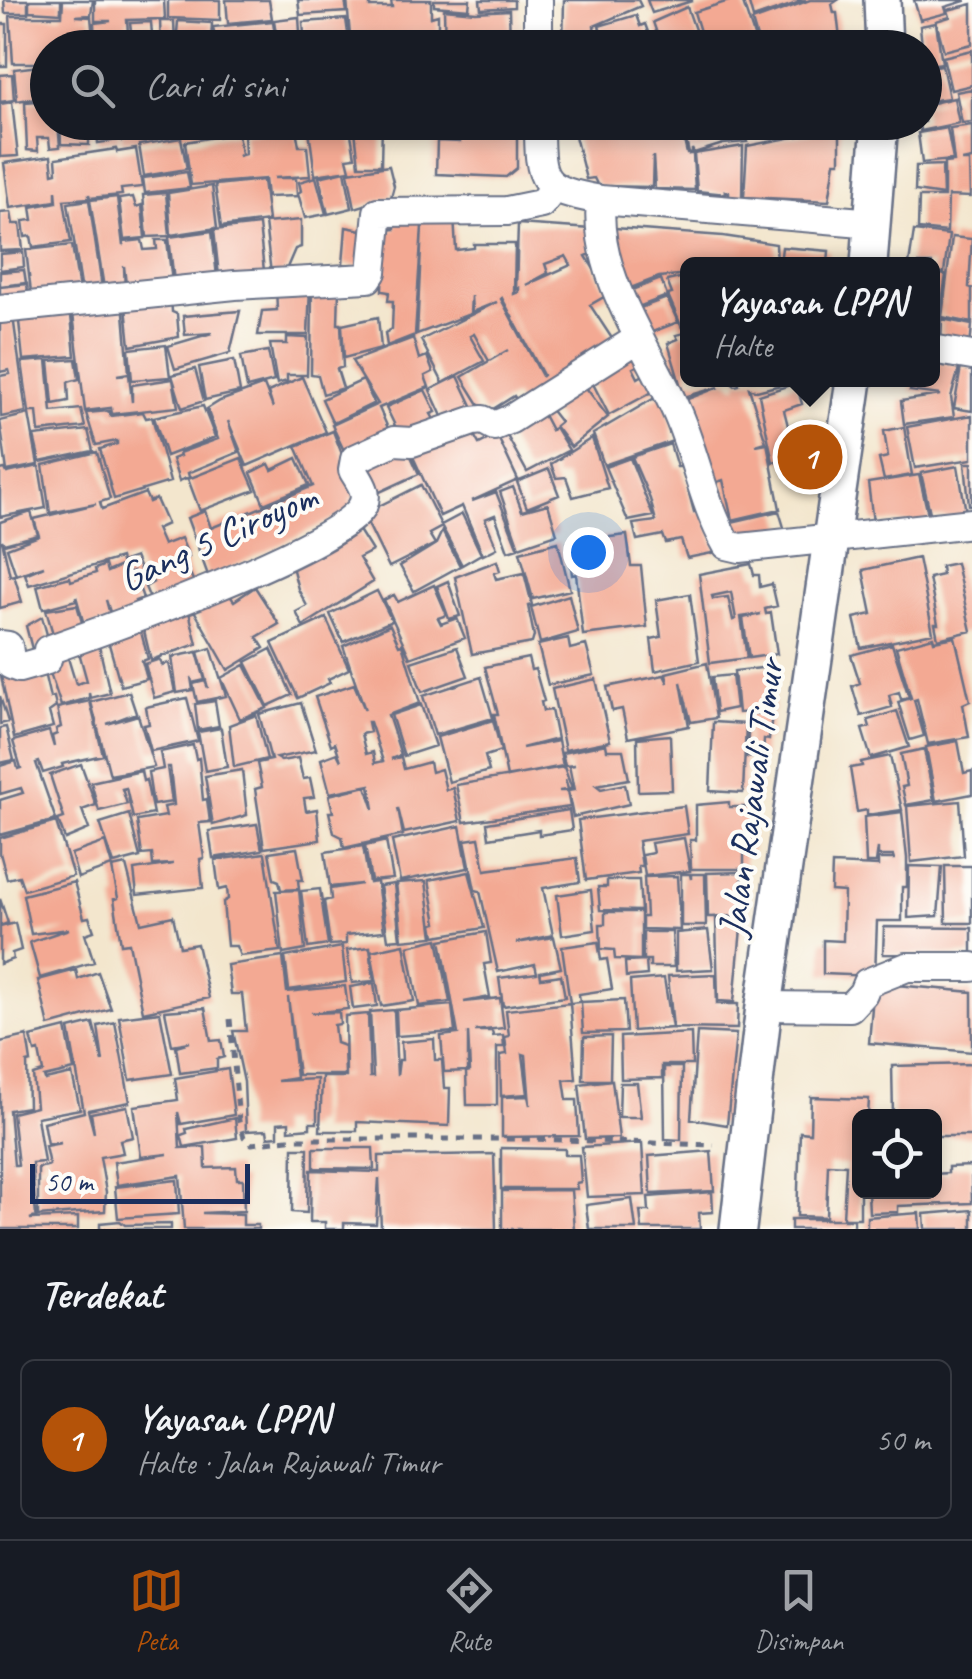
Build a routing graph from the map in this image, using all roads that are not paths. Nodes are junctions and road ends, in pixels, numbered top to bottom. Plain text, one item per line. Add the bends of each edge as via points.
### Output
1 (538, 0) edge
2 (882, 0) edge
3 (538, 30) edge
4 (883, 30) edge
5 (538, 140) edge
6 (879, 140) edge
7 (553, 188) junction
8 (601, 200) junction
9 (874, 223) junction
10 (870, 257) edge
11 (0, 308) edge
12 (639, 338) junction
13 (940, 350) edge
14 (972, 356) edge
15 (853, 387) edge
16 (972, 522) edge
17 (830, 538) junction
18 (0, 645) edge
19 (972, 967) edge
20 (764, 1006) junction
21 (738, 1229) edge

1 - 3 street
2 - 4 main road
5 - 7 street via 544,176
6 - 9 main road
7 - 8 street
7 - 11 street via 541,204 507,211 378,212 368,278
8 - 9 street
8 - 12 street via 604,252
9 - 10 main road
12 - 17 street via 678,414 727,545
12 - 18 street, Gang 5 Ciroyom via 511,419 494,426 473,421 355,459 353,470 365,490 350,522 247,575 48,650 48,660 19,668 11,665 8,646
13 - 14 street
15 - 17 main road, Jalan Rajawali Timur
16 - 17 street
17 - 20 main road, Jalan Rajawali Timur
19 - 20 street via 907,967 867,983 850,1007
20 - 21 main road, Jalan Rajawali Timur

